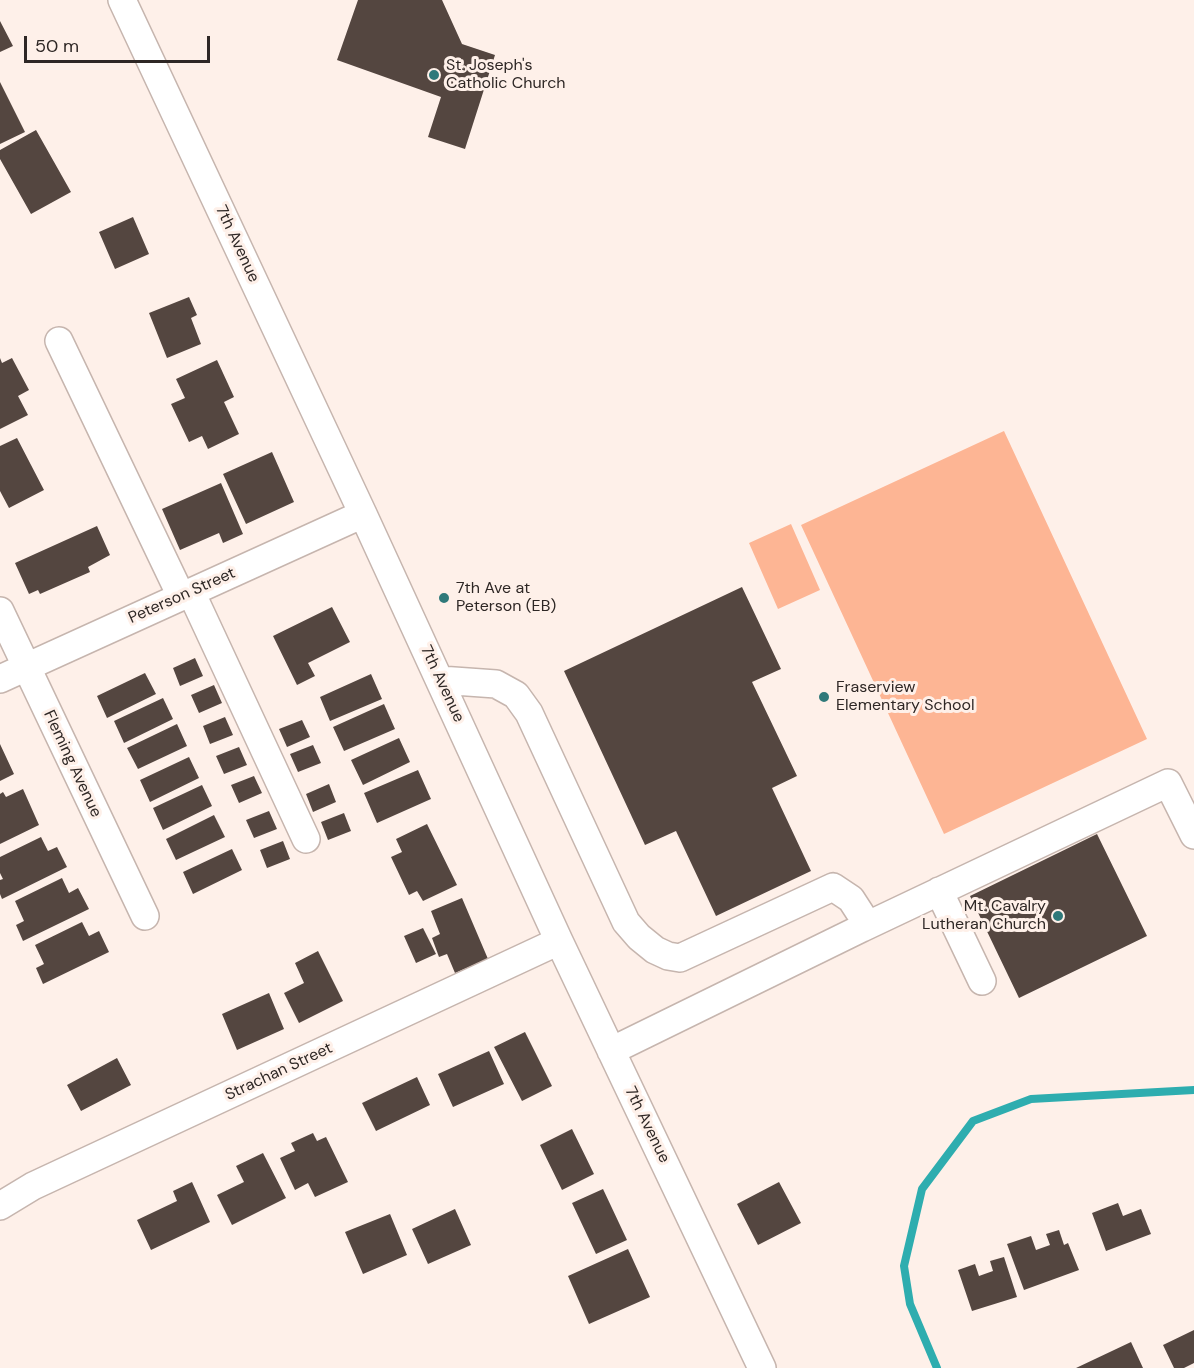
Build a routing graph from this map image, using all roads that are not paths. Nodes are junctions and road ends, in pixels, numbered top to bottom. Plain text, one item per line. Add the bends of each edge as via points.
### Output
1 (122, 0) edge
2 (59, 341) dead end
3 (363, 514) junction
4 (186, 594) junction
5 (0, 611) edge
6 (26, 667) junction
7 (0, 679) edge
8 (440, 680) junction
9 (1194, 835) edge
10 (306, 839) dead end
11 (939, 891) junction
12 (145, 916) dead end
13 (862, 928) junction
14 (559, 941) junction
15 (981, 981) dead end
16 (611, 1051) junction
17 (0, 1206) edge
18 (762, 1368) edge

1 - 3 street, 7th Avenue
2 - 4 street
3 - 4 street, Peterson Street
3 - 8 street, 7th Avenue
4 - 6 street, Peterson Street
4 - 10 street
5 - 6 street, Fleming Avenue
6 - 7 street, Peterson Street
6 - 12 street, Fleming Avenue
8 - 13 street via 496,684 516,695 529,713 626,922 655,950 680,958 833,886 851,899 862,916
8 - 14 street, 7th Avenue
9 - 11 street via 1168,783
11 - 13 street
11 - 15 street
13 - 16 street
14 - 16 street, 7th Avenue
14 - 17 street, Strachan Street via 33,1186
16 - 18 street, 7th Avenue

